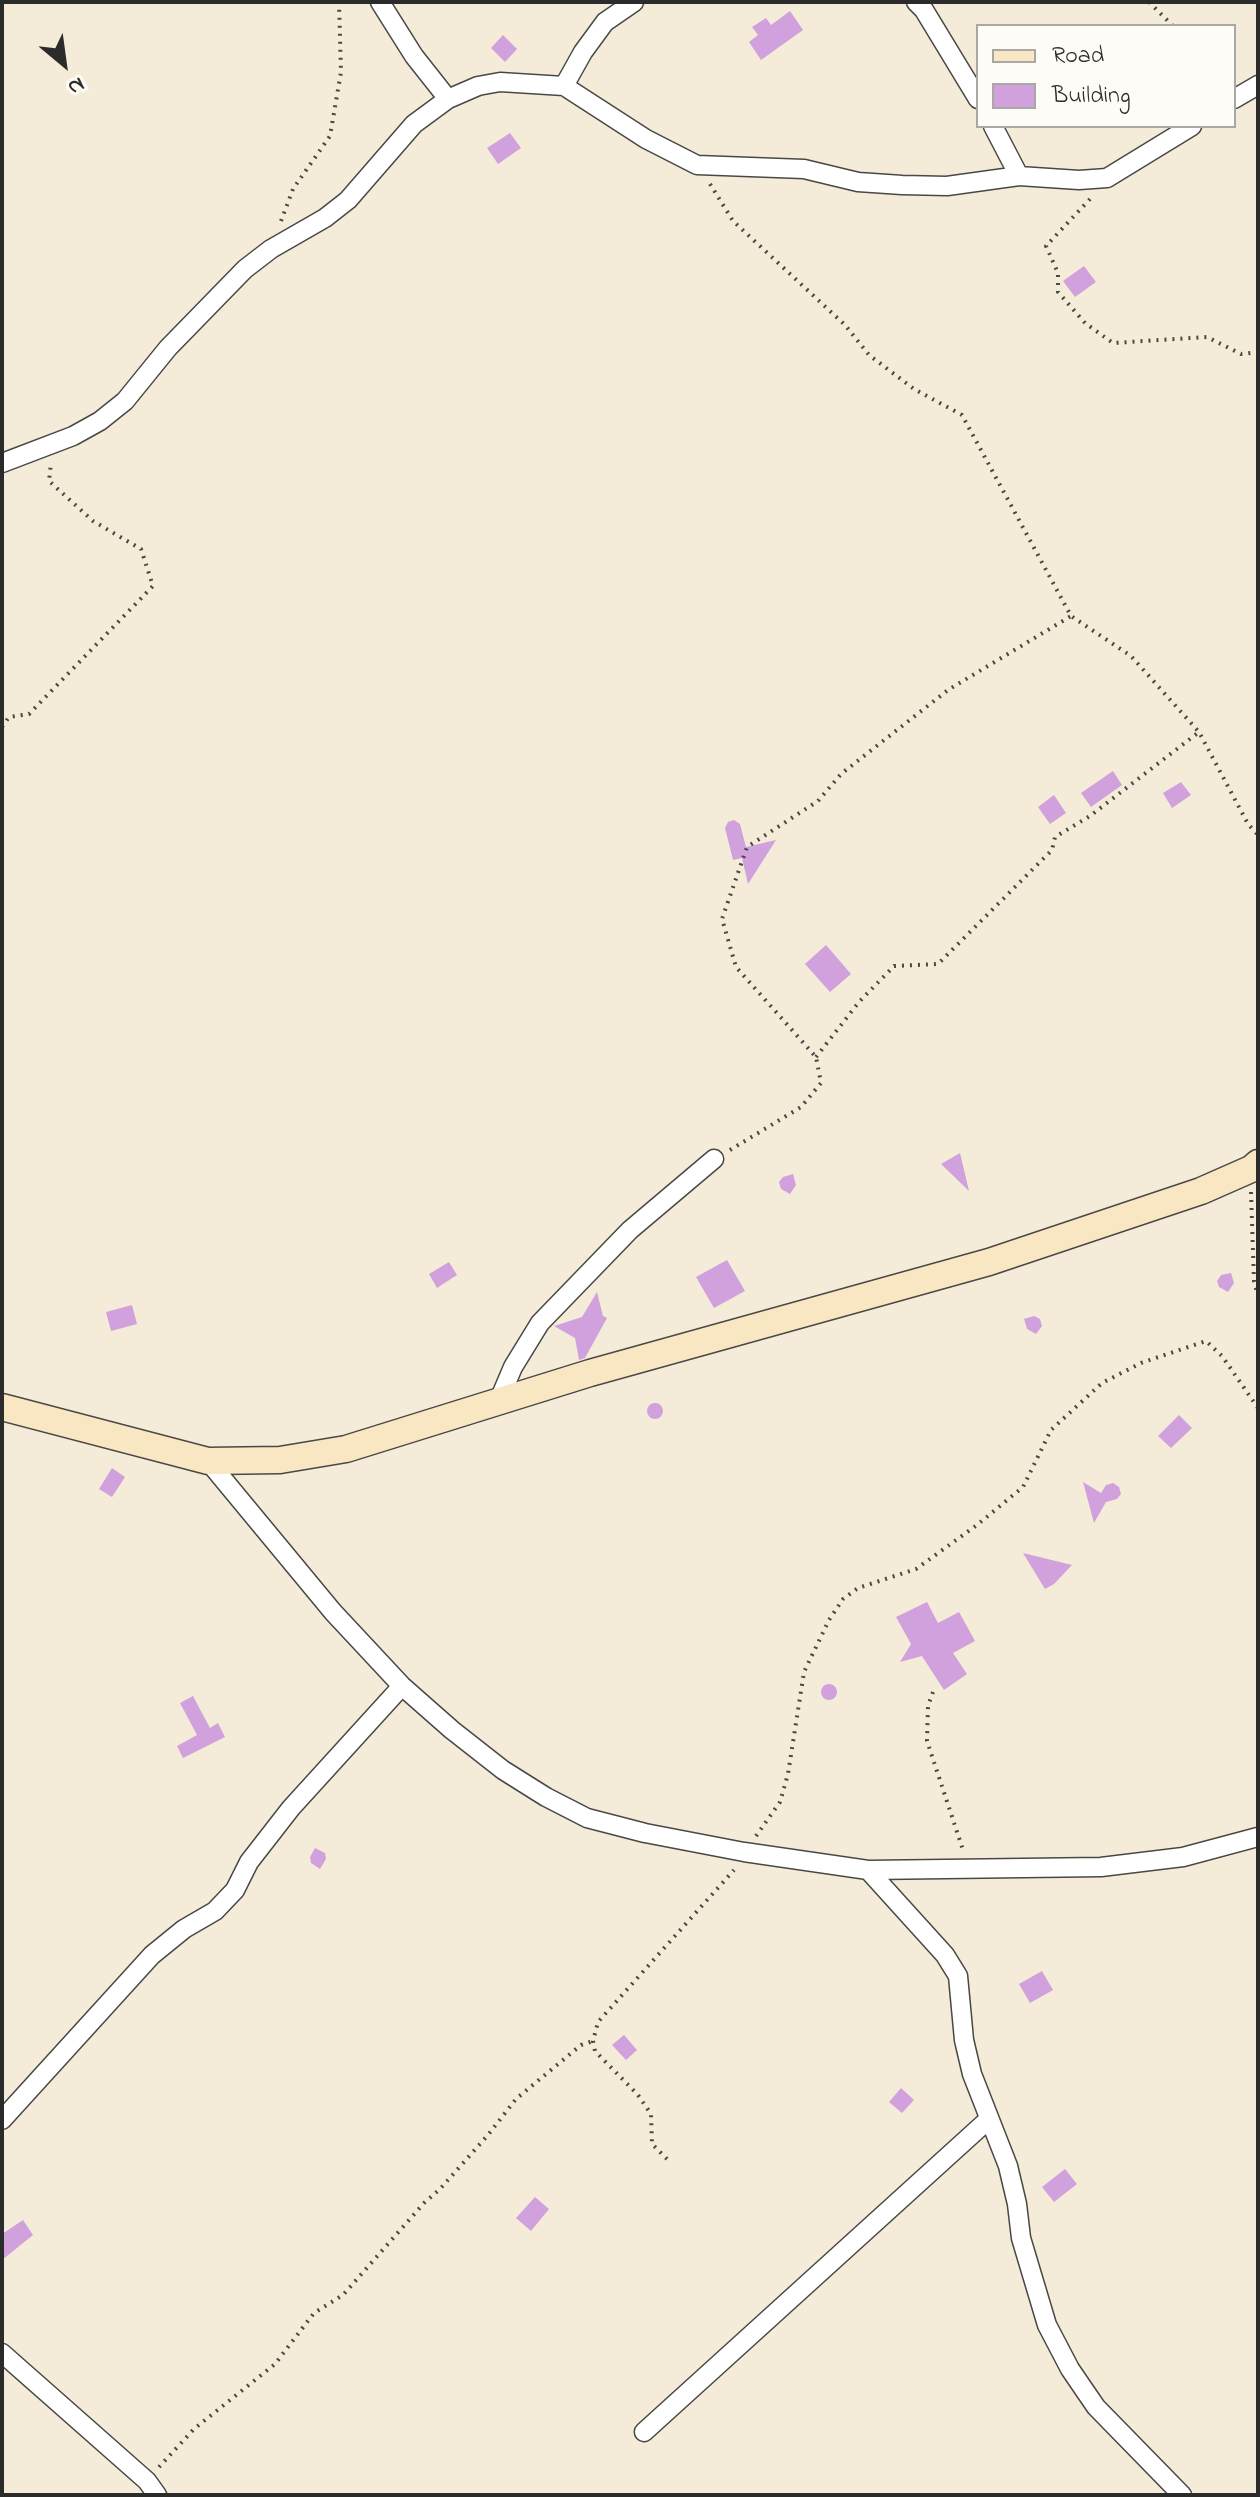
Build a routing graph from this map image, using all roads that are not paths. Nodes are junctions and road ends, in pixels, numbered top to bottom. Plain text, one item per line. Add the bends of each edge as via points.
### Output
1 (380, 2) edge
2 (634, 2) edge
3 (916, 2) edge
4 (1258, 85) edge
5 (564, 86) junction
6 (976, 96) edge
7 (1236, 98) edge
8 (448, 99) junction
9 (994, 128) edge
10 (1189, 128) edge
11 (1019, 176) junction
12 (2, 463) edge
13 (714, 1159) road end
14 (1254, 1166) edge
15 (499, 1400) junction
16 (2, 1407) edge
17 (208, 1461) junction
18 (402, 1686) junction
19 (1258, 1837) edge
20 (868, 1870) junction
21 (989, 2119) junction
22 (2, 2120) edge
23 (2, 2353) edge
24 (644, 2432) dead end
25 (152, 2488) edge
26 (1182, 2495) edge

1 - 8 street
2 - 5 street via 605,22
3 - 6 street
4 - 7 street
5 - 8 street via 500,82
5 - 11 street via 697,165 804,169 858,182 902,185 947,186
8 - 12 street via 414,124 348,200 245,269 125,401 100,421 53,445
9 - 11 street
10 - 11 street via 1107,178
13 - 15 street via 630,1230 540,1323
14 - 15 street via 1201,1191 989,1262
15 - 17 street via 346,1449 280,1460
16 - 17 street
17 - 18 street
18 - 20 street via 503,1770 587,1818 744,1852
18 - 22 street via 291,1808 249,1862 235,1890 215,1911 152,1955
19 - 20 street via 1183,1857 1101,1867
20 - 21 street via 958,1976 964,2040
21 - 24 street
21 - 26 street via 1008,2166 1021,2238 1047,2325 1096,2407
23 - 25 street

